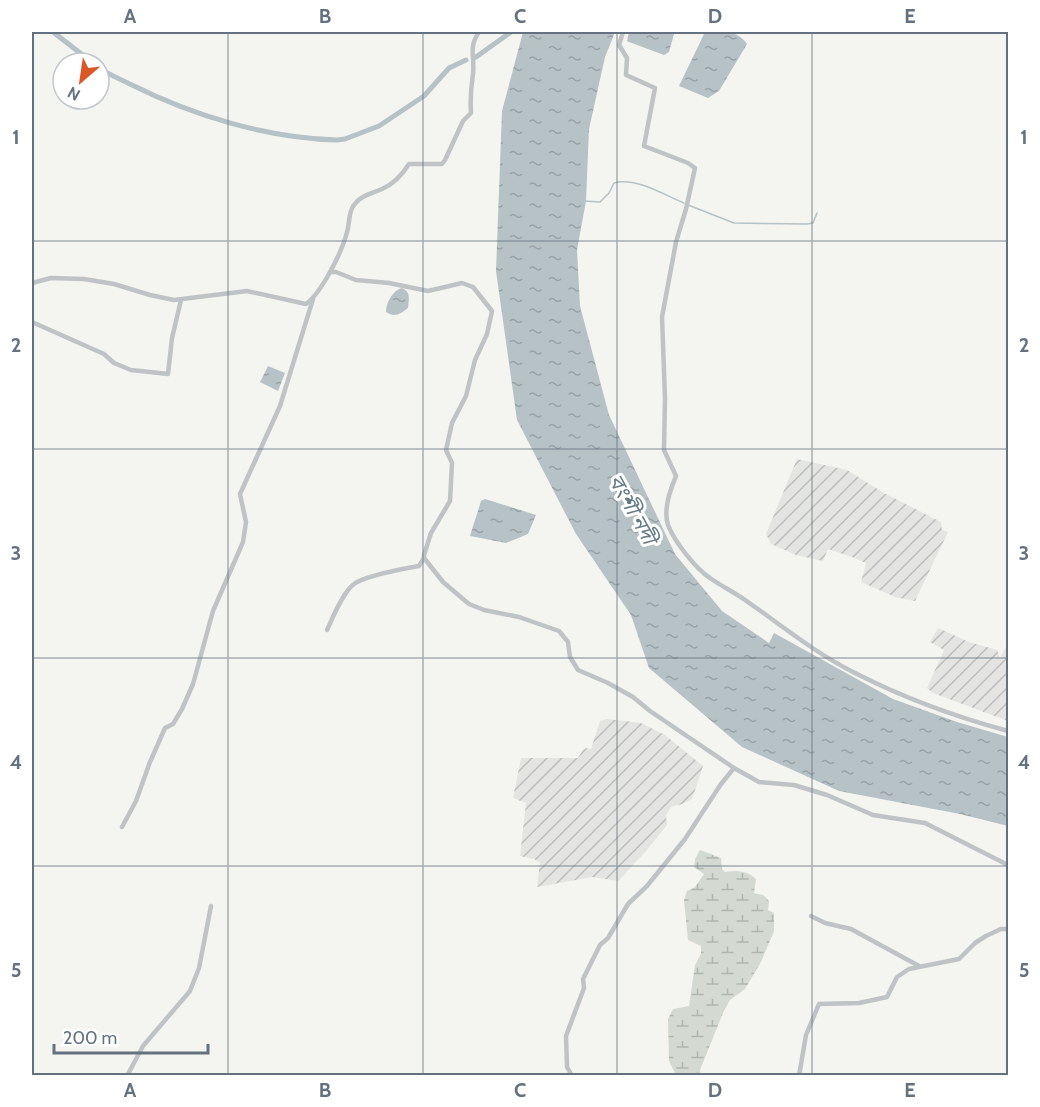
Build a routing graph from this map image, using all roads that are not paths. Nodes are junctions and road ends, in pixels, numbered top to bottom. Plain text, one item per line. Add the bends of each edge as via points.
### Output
1 (478, 32) edge
2 (622, 32) edge
3 (330, 272) junction
4 (32, 284) edge
5 (313, 299) junction
6 (181, 300) junction
7 (32, 322) edge
8 (424, 558) junction
9 (327, 630) dead end
10 (1008, 731) edge
11 (734, 768) junction
12 (122, 827) dead end
13 (1008, 865) edge
14 (211, 906) dead end
15 (811, 916) dead end
16 (1008, 929) edge
17 (919, 966) junction
18 (127, 1076) edge
19 (572, 1076) edge
20 (799, 1076) edge

1 - 3 street via 471,49 471,113 463,121 445,160 442,164 409,164 392,184 367,193 354,205
2 - 10 street via 619,45 627,58 626,75 655,88 644,146 694,168 662,317 664,450 676,476 668,507 667,522 672,535 709,578 854,673 932,707
3 - 5 street
3 - 8 street via 428,291 462,283 473,287 492,311 446,450 452,463 450,501 431,533
4 - 6 street via 51,278 84,279
5 - 6 street via 306,304 247,291
5 - 12 street via 280,406 240,494 246,522 243,542 213,611 193,684 173,724 165,728
6 - 7 street via 168,374 131,370
8 - 9 street via 419,566 387,572 354,585
8 - 11 street via 443,582 469,604 559,631 568,642 570,657 578,670 633,698
11 - 13 street via 759,782 783,783 827,795 873,815 925,824
11 - 19 street via 685,839 628,904 600,945 583,979 584,988 566,1036 567,1067
14 - 18 street via 199,968 190,991 143,1046
15 - 17 street via 851,929
16 - 17 street via 986,936 959,959
17 - 20 street via 897,977 887,997 859,1003 819,1004 806,1035

